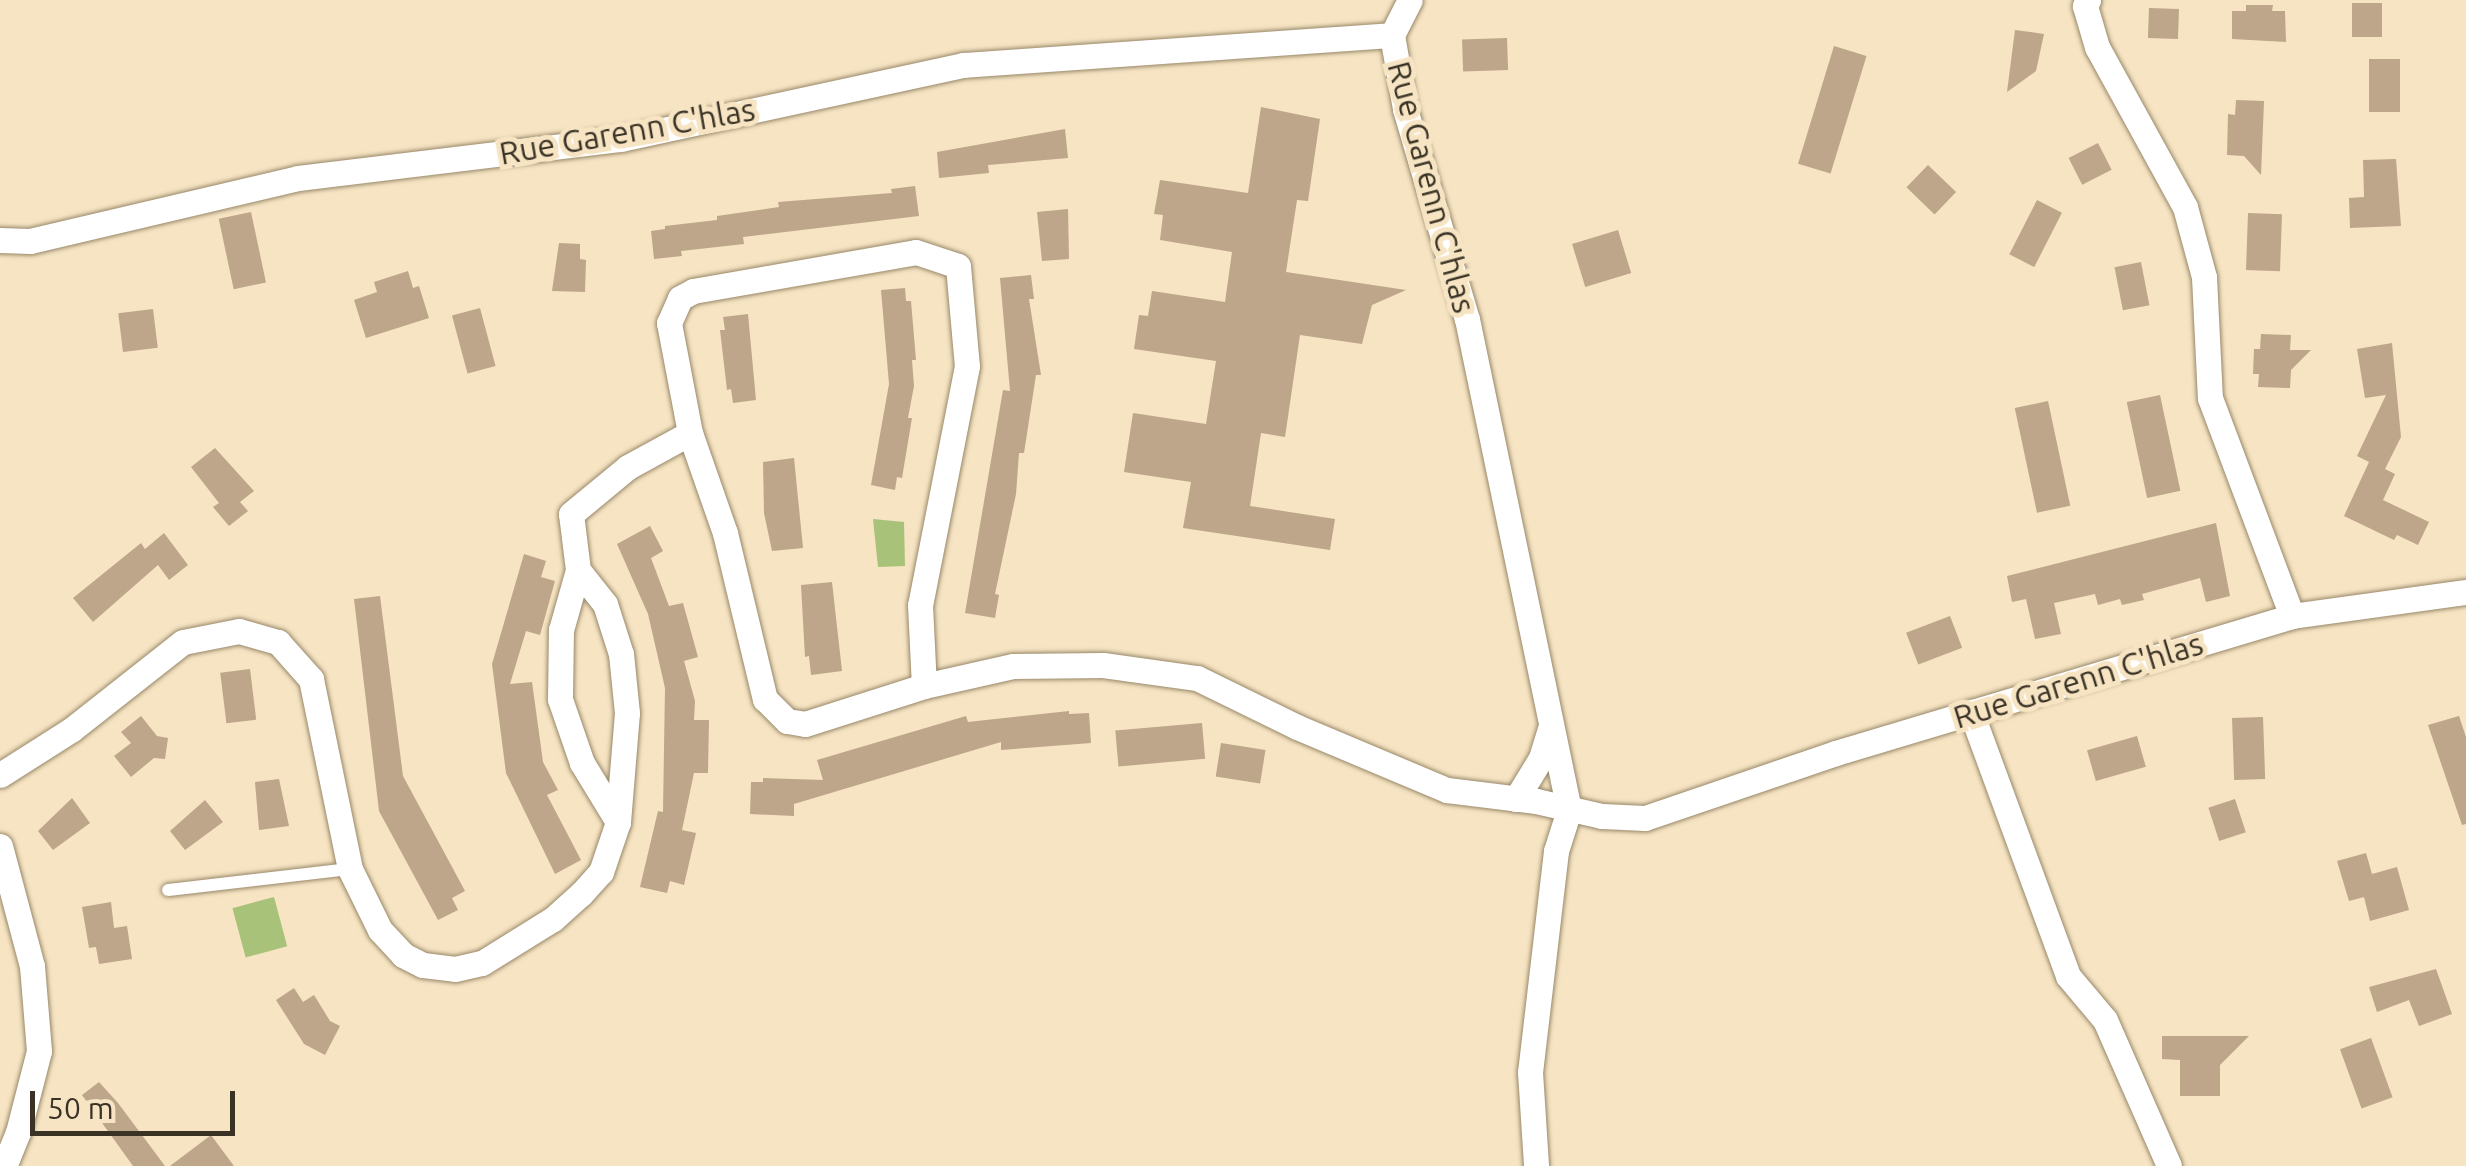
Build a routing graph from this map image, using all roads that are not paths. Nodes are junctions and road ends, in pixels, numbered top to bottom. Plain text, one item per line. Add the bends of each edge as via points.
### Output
1 (1410, 0) edge
2 (2085, 2) edge
3 (1392, 35) junction
4 (0, 240) edge
5 (690, 433) junction
6 (578, 570) junction
7 (2466, 592) edge
8 (2292, 616) junction
9 (924, 686) junction
10 (1971, 712) junction
11 (1552, 724) junction
12 (0, 775) edge
13 (1516, 798) junction
14 (1569, 810) junction
15 (618, 822) junction
16 (0, 846) edge
17 (350, 869) junction
18 (168, 890) dead end
19 (4, 1166) edge
20 (1536, 1166) edge
21 (2169, 1166) edge

1 - 3 street
2 - 8 street via 2098,47 2186,207 2204,277 2210,398
3 - 4 street, Rue Garenn C'hlas via 963,65 621,138 298,178 30,242
3 - 11 street, Rue Garenn C'hlas via 1405,109 1467,319
5 - 6 street via 628,467 571,514
5 - 9 street via 726,533 765,699 787,722 805,724
5 - 9 street via 669,323 680,298 916,252 958,266 967,366 920,606
6 - 15 street via 606,604 621,654 627,713
6 - 15 street via 561,630 560,699 582,763
7 - 8 street, Rue Garenn C'hlas
8 - 10 street, Rue Garenn C'hlas
9 - 13 street via 1012,666 1103,665 1197,678 1447,790
10 - 14 street, Rue Garenn C'hlas via 1645,818
10 - 21 street via 2068,976 2105,1020
11 - 13 street via 1542,758
11 - 14 street, Rue Garenn C'hlas
12 - 17 street via 71,730 183,642 240,631 278,642 311,679
13 - 14 street
14 - 20 street via 1556,851 1530,1072
15 - 17 street via 600,872 553,920 482,962 455,970 403,955 380,930
16 - 19 street via 32,966 39,1052
17 - 18 lane

